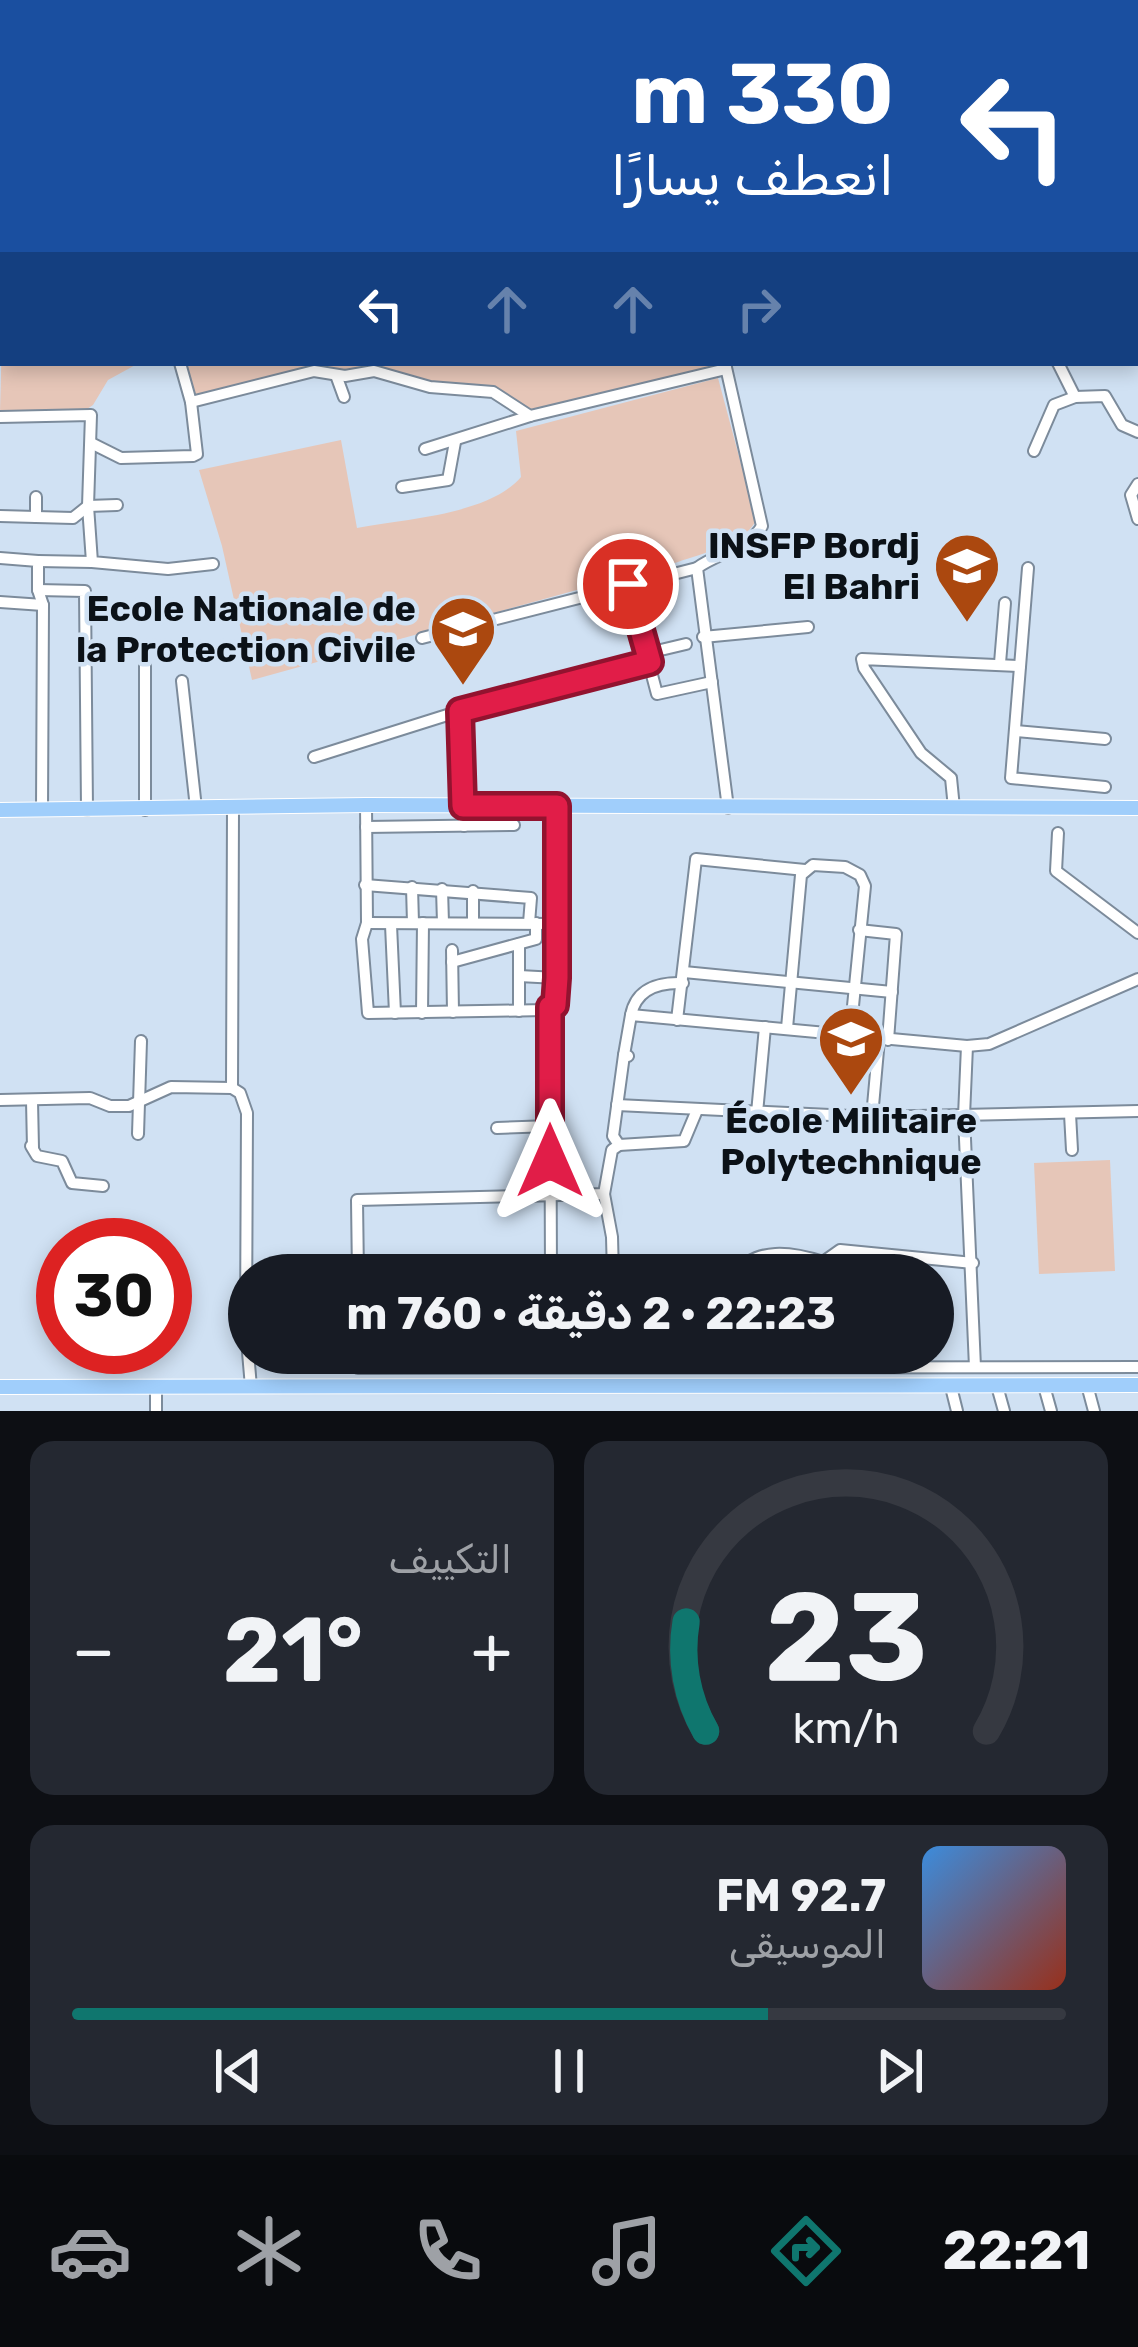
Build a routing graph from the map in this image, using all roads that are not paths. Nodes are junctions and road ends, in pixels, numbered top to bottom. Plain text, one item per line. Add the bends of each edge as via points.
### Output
1 (181, 366) edge
2 (725, 366) edge
3 (1060, 366) edge
4 (336, 374) junction
5 (344, 397) dead end
6 (1075, 397) junction
7 (191, 402) junction
8 (530, 416) junction
9 (0, 417) edge
10 (1138, 432) edge
11 (91, 442) junction
12 (454, 442) junction
13 (425, 449) dead end
14 (1034, 451) dead end
15 (1138, 484) edge
16 (403, 487) dead end
17 (36, 496) dead end
18 (117, 505) dead end
19 (88, 506) junction
20 (0, 515) edge
21 (36, 517) junction
22 (1138, 519) edge
23 (0, 558) edge
24 (38, 561) junction
25 (92, 562) junction
26 (213, 564) dead end
27 (697, 568) junction
28 (1028, 568) dead end
29 (628, 584) junction
30 (38, 590) junction
31 (0, 602) edge
32 (1005, 602) dead end
33 (44, 605) junction
34 (808, 627) dead end
35 (422, 638) dead end
36 (704, 638) junction
37 (686, 644) dead end
38 (649, 657) junction
39 (1000, 663) junction
40 (145, 666) dead end
41 (1020, 667) junction
42 (182, 681) dead end
43 (712, 682) junction
44 (460, 711) junction
45 (1016, 730) junction
46 (1105, 740) dead end
47 (314, 757) dead end
48 (1105, 787) dead end
49 (366, 805) junction
50 (463, 806) junction
51 (557, 806) junction
52 (196, 808) junction
53 (728, 808) junction
54 (954, 808) junction
55 (1138, 808) edge
56 (233, 809) junction
57 (0, 810) edge
58 (42, 810) junction
59 (88, 810) junction
60 (145, 811) junction
61 (514, 825) dead end
62 (464, 826) junction
63 (366, 827) junction
64 (1058, 833) dead end
65 (805, 870) junction
66 (365, 884) junction
67 (412, 887) junction
68 (442, 890) junction
69 (473, 891) junction
70 (502, 893) junction
71 (531, 898) junction
72 (556, 899) junction
73 (367, 923) junction
74 (418, 923) junction
75 (443, 923) junction
76 (473, 923) junction
77 (500, 923) junction
78 (532, 923) junction
79 (557, 924) junction
80 (391, 925) junction
81 (859, 930) junction
82 (1138, 933) edge
83 (519, 944) junction
84 (519, 976) junction
85 (683, 977) junction
86 (557, 978) junction
87 (1138, 979) edge
88 (792, 981) junction
89 (854, 988) junction
90 (892, 992) junction
91 (550, 1007) junction
92 (519, 1011) junction
93 (395, 1012) junction
94 (422, 1012) junction
95 (453, 1012) junction
96 (631, 1016) junction
97 (677, 1020) junction
98 (765, 1027) junction
99 (787, 1028) junction
100 (850, 1036) junction
101 (883, 1040) junction
102 (141, 1041) dead end
103 (967, 1046) junction
104 (232, 1088) junction
105 (0, 1100) edge
106 (32, 1101) junction
107 (139, 1102) junction
108 (617, 1106) junction
109 (697, 1110) junction
110 (1138, 1111) edge
111 (758, 1113) junction
112 (1070, 1114) junction
113 (872, 1117) junction
114 (964, 1117) junction
115 (551, 1126) junction
116 (497, 1128) dead end
117 (139, 1134) dead end
118 (620, 1145) junction
119 (31, 1146) junction
120 (48, 1150) dead end
121 (1072, 1150) dead end
122 (103, 1186) dead end
123 (604, 1194) junction
124 (549, 1195) junction
125 (358, 1254) edge
126 (550, 1254) edge
127 (613, 1254) edge
128 (834, 1254) edge
129 (881, 1254) edge
130 (954, 1261) edge
131 (974, 1263) junction
132 (954, 1367) edge
133 (976, 1367) junction
134 (1138, 1367) edge
135 (1087, 1385) junction
136 (1138, 1385) edge
137 (997, 1386) junction
138 (1044, 1386) junction
139 (0, 1387) edge
140 (156, 1387) junction
141 (251, 1387) junction
142 (950, 1387) junction
143 (156, 1411) edge
144 (957, 1411) edge
145 (1004, 1411) edge
146 (1051, 1411) edge
147 (1094, 1411) edge

1 - 7 street
2 - 8 street
2 - 27 street via 762,526 755,538
3 - 6 street
4 - 5 street
4 - 7 street via 314,371
4 - 8 street via 388,372 430,387 493,392
6 - 10 street via 1106,396 1122,425
6 - 14 street via 1054,404
7 - 11 street via 193,456 121,458
8 - 12 street
9 - 11 street via 91,415
11 - 19 street
12 - 13 street
12 - 16 street via 448,480
15 - 22 street via 1131,495
17 - 21 street
18 - 19 street
19 - 21 street via 73,518
19 - 25 street
20 - 21 street
23 - 24 street
24 - 25 street
24 - 30 street
25 - 26 street
27 - 29 street
27 - 36 street
28 - 41 street
29 - 35 street
29 - 38 street
30 - 33 street
30 - 59 street via 85,591
31 - 33 street
32 - 39 street
33 - 58 street
34 - 36 street
36 - 43 street
37 - 38 street
38 - 43 street via 657,694
38 - 44 street
39 - 41 street
39 - 54 street via 862,659 921,753 951,778
40 - 60 street
41 - 45 street
42 - 52 street
43 - 53 street
44 - 47 street
44 - 50 street
45 - 46 street
45 - 48 street via 1011,778
49 - 50 main road
49 - 56 main road
49 - 63 street
50 - 51 main road
50 - 62 street
51 - 53 main road
51 - 72 street
52 - 56 main road
52 - 60 main road
53 - 54 main road
54 - 55 main road
56 - 104 street
57 - 58 main road
58 - 59 main road
59 - 60 main road
61 - 62 street
62 - 63 street
63 - 66 street
64 - 82 street via 1056,871
65 - 81 street via 845,867 860,875
65 - 85 street via 696,859
65 - 88 street
66 - 67 street
66 - 73 street
67 - 68 street
67 - 74 street
68 - 69 street
68 - 75 street
69 - 70 street
69 - 76 street
70 - 71 street
70 - 77 street
71 - 72 street
71 - 78 street
72 - 79 street
73 - 80 street
73 - 93 street via 368,1013
74 - 75 street
74 - 80 street
74 - 94 street
75 - 76 street
76 - 77 street
77 - 78 street
78 - 79 street
78 - 83 street via 536,939
79 - 86 street
80 - 93 street
81 - 89 street
81 - 90 street via 897,934
83 - 84 street
83 - 95 street via 452,956
84 - 86 street
84 - 92 street
85 - 88 street
85 - 96 street via 647,989
85 - 97 street
86 - 91 street
87 - 103 street via 989,1044
88 - 89 street
88 - 99 street
89 - 90 street
89 - 100 street
90 - 101 street
91 - 92 street
91 - 115 street
92 - 95 street
93 - 94 street
94 - 95 street
96 - 97 street
96 - 108 street
97 - 98 street
98 - 99 street
98 - 111 street
99 - 100 street
100 - 101 street
101 - 103 street
101 - 113 street
102 - 107 street
103 - 114 street
104 - 107 street via 171,1087
104 - 141 street via 247,1113
105 - 106 street
106 - 107 street
106 - 119 street
107 - 117 street
108 - 109 street
108 - 118 street via 613,1136
109 - 111 street
109 - 118 street via 684,1142
110 - 112 street
111 - 113 street
112 - 114 street
112 - 121 street
113 - 114 street
114 - 131 street
115 - 116 street
115 - 124 street
118 - 123 street via 611,1150
119 - 120 street
119 - 122 street via 37,1156 62,1161 72,1184
123 - 124 street
123 - 127 street
124 - 125 street via 357,1200
124 - 126 street
128 - 129 street
130 - 131 street
131 - 133 street
132 - 133 street
133 - 134 street
135 - 136 main road
135 - 138 main road
135 - 147 street
137 - 138 main road
137 - 142 main road
137 - 145 street
138 - 146 street
139 - 140 main road
140 - 141 main road
140 - 143 street
141 - 142 main road
142 - 144 street

